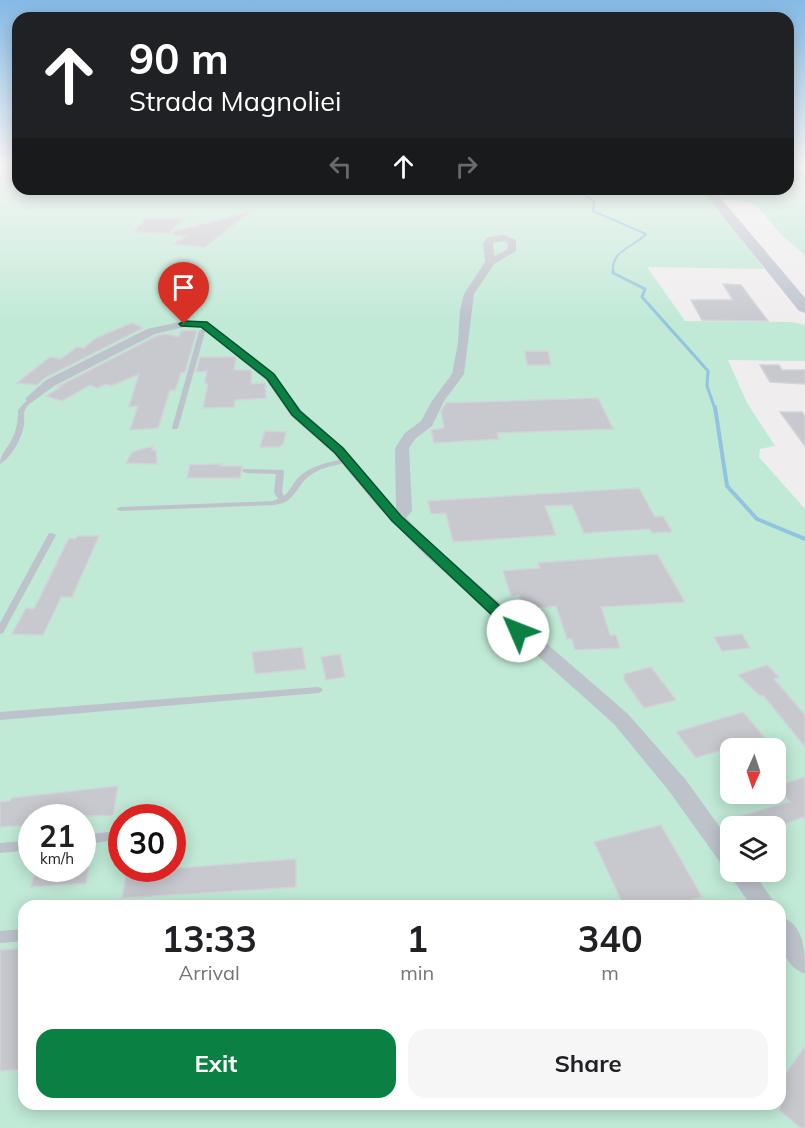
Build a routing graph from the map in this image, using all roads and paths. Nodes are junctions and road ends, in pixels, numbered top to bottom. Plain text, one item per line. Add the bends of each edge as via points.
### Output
1 (731, 219) edge
2 (490, 262) dead end
3 (805, 308) edge
4 (209, 328) junction
5 (31, 399) joint
6 (175, 428) dead end
7 (347, 460) junction
8 (0, 462) edge
9 (246, 471) dead end
10 (283, 501) junction
11 (120, 509) dead end
12 (396, 519) junction
13 (52, 535) dead end
14 (0, 631) edge
15 (318, 690) dead end
16 (0, 716) edge
17 (720, 844) edge
18 (18, 846) edge
19 (0, 848) edge
20 (747, 882) edge
21 (761, 900) edge
22 (786, 935) edge
23 (18, 936) edge
24 (0, 937) edge
25 (805, 962) edge

1 - 3 main road
2 - 12 street via 468,294 458,374 438,400 427,423 402,447 404,511
4 - 5 street via 203,324 184,324 150,331 50,383
4 - 6 lane via 202,331
4 - 7 street via 270,377 296,413
5 - 8 lane via 21,410 22,426 14,444
7 - 10 lane via 313,470 303,477 293,495
7 - 12 street
9 - 10 lane via 280,472 278,492
10 - 11 lane
12 - 17 street via 621,719 677,784
13 - 14 lane
15 - 16 lane
18 - 19 lane
20 - 21 street
22 - 25 street
23 - 24 lane

